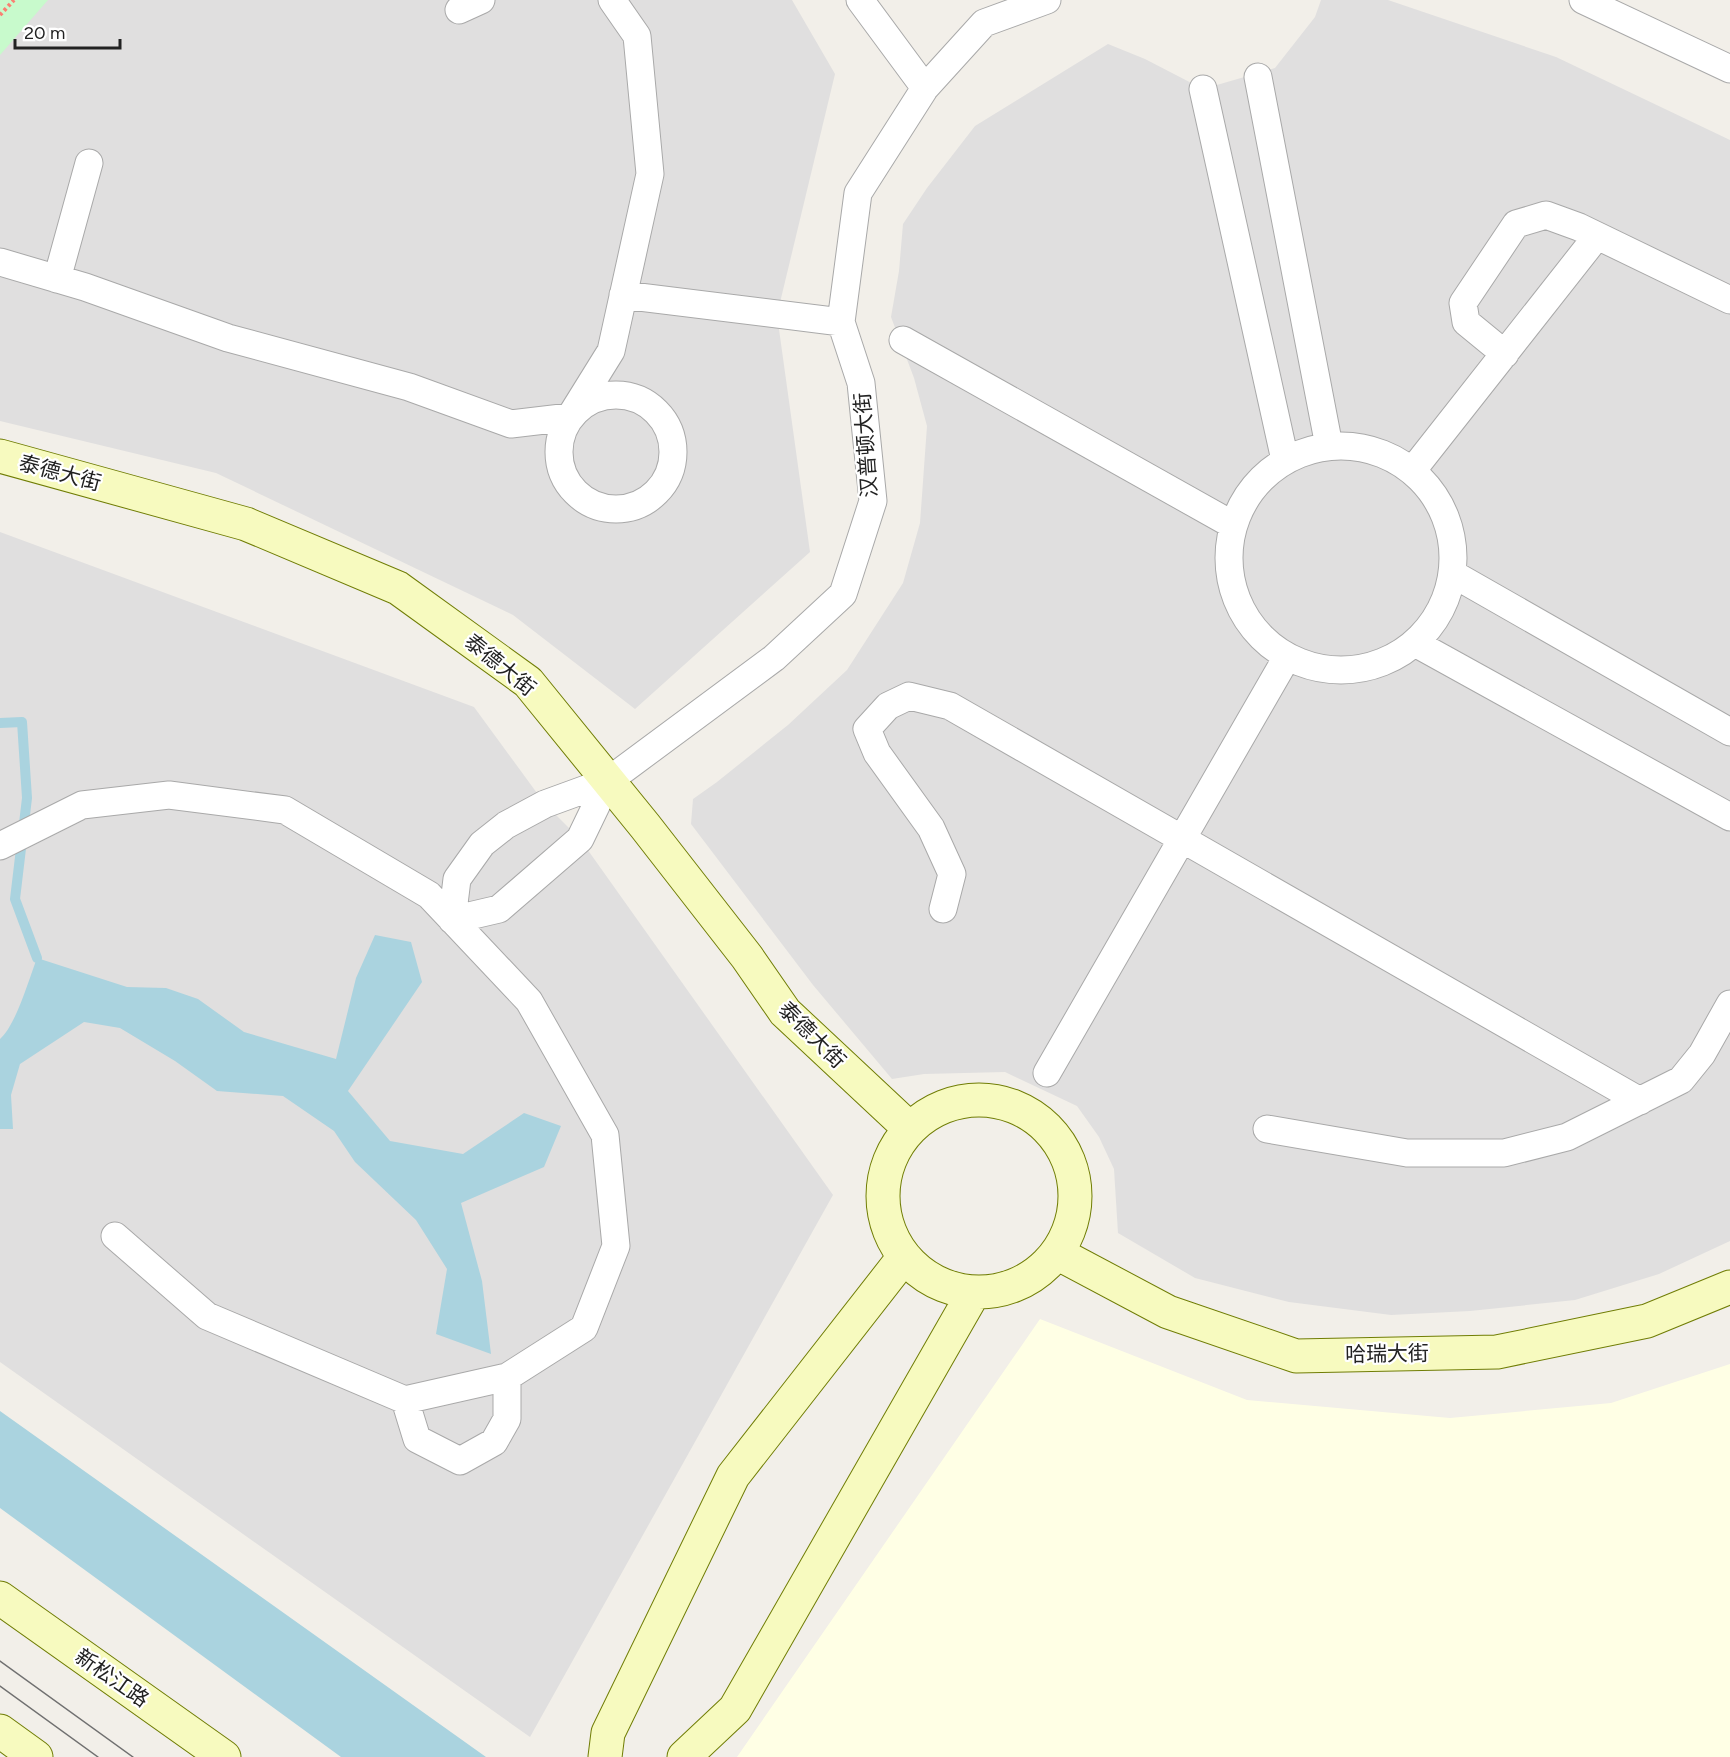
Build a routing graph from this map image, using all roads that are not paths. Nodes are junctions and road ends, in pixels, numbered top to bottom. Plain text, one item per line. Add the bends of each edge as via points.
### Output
1 (612, 0) edge
2 (860, 0) edge
3 (1047, 0) edge
4 (1583, 0) edge
5 (1730, 69) edge
6 (1258, 77) dead end
7 (925, 88) junction
8 (1203, 89) dead end
9 (89, 163) dead end
10 (1597, 236) junction
11 (0, 262) edge
12 (57, 279) junction
13 (623, 295) junction
14 (1730, 300) edge
15 (841, 322) junction
16 (903, 340) dead end
17 (1505, 354) junction
18 (570, 417) junction
19 (1329, 446) junction
20 (0, 456) edge
21 (1285, 460) junction
22 (1412, 471) junction
23 (1233, 525) junction
24 (1453, 574) junction
25 (1415, 643) junction
26 (1287, 657) junction
27 (1730, 732) edge
28 (608, 781) junction
29 (1730, 817) edge
30 (1183, 840) junction
31 (0, 846) edge
32 (943, 909) dead end
33 (452, 920) junction
34 (1730, 1004) edge
35 (1047, 1073) dead end
36 (1640, 1101) junction
37 (909, 1128) junction
38 (1267, 1129) dead end
39 (115, 1236) dead end
40 (1057, 1253) junction
41 (904, 1257) junction
42 (1730, 1287) edge
43 (974, 1292) junction
44 (507, 1377) junction
45 (405, 1400) junction
46 (0, 1598) edge
47 (0, 1731) edge
48 (36, 1757) edge
49 (224, 1757) edge
50 (605, 1757) edge
51 (684, 1757) edge

1 - 13 street via 637,36 650,174
2 - 7 street
3 - 7 street, 汉普顿大街 via 984,23
4 - 5 street
6 - 19 street
7 - 15 street, 汉普顿大街 via 858,194
8 - 21 street
9 - 12 street
10 - 14 street
10 - 17 street
10 - 17 street via 1546,215 1516,224 1463,303 1466,322
11 - 12 street
12 - 18 street via 228,338 409,387 511,424
13 - 15 street
13 - 18 street via 611,351
15 - 28 street, 汉普顿大街 via 861,383 873,501 843,594 774,658
16 - 23 street
17 - 22 street
18 - 18 street via 559,451 569,485 582,498 598,506 634,505 650,498 663,484 671,467 673,447 657,412 641,400 622,395 602,396
19 - 21 street via 1306,450
19 - 22 street via 1359,447 1388,455
20 - 28 street, 泰德大街 via 246,524 398,588 528,682
21 - 23 street via 1262,476 1244,499
22 - 24 street via 1432,492 1446,517 1453,545
23 - 26 street via 1228,563 1237,600 1257,633
24 - 25 street via 1446,600
24 - 27 street
25 - 26 street via 1387,661 1354,670 1320,669
25 - 29 street
26 - 30 street
28 - 33 street via 580,839 499,909
28 - 33 street via 545,804 506,825 482,844 457,879
28 - 37 street, 泰德大街 via 747,957 785,1012
30 - 32 street via 950,706 909,696 888,706 867,729 878,753 931,828 952,874
30 - 35 street
30 - 36 street
31 - 33 street via 82,805 169,795 285,810 429,895
33 - 44 street via 529,1001 605,1135 616,1246 584,1328
34 - 36 street via 1681,1080
36 - 38 street via 1567,1137 1504,1153 1407,1154
37 - 40 street via 945,1105 981,1099 1005,1102 1028,1112 1058,1139 1072,1170 1076,1197 1072,1221
37 - 41 street via 888,1162 882,1189 885,1217
39 - 45 street via 207,1316
40 - 42 street, 哈瑞大街 via 1168,1312 1296,1356 1497,1352 1647,1322
40 - 43 street via 1029,1279 1004,1289
41 - 43 street via 924,1275 947,1287
41 - 50 street via 733,1476 608,1733
43 - 51 street via 735,1708
44 - 45 street
44 - 45 street via 507,1419 494,1442 460,1461 417,1438
46 - 49 street, 新松江路
47 - 48 street

